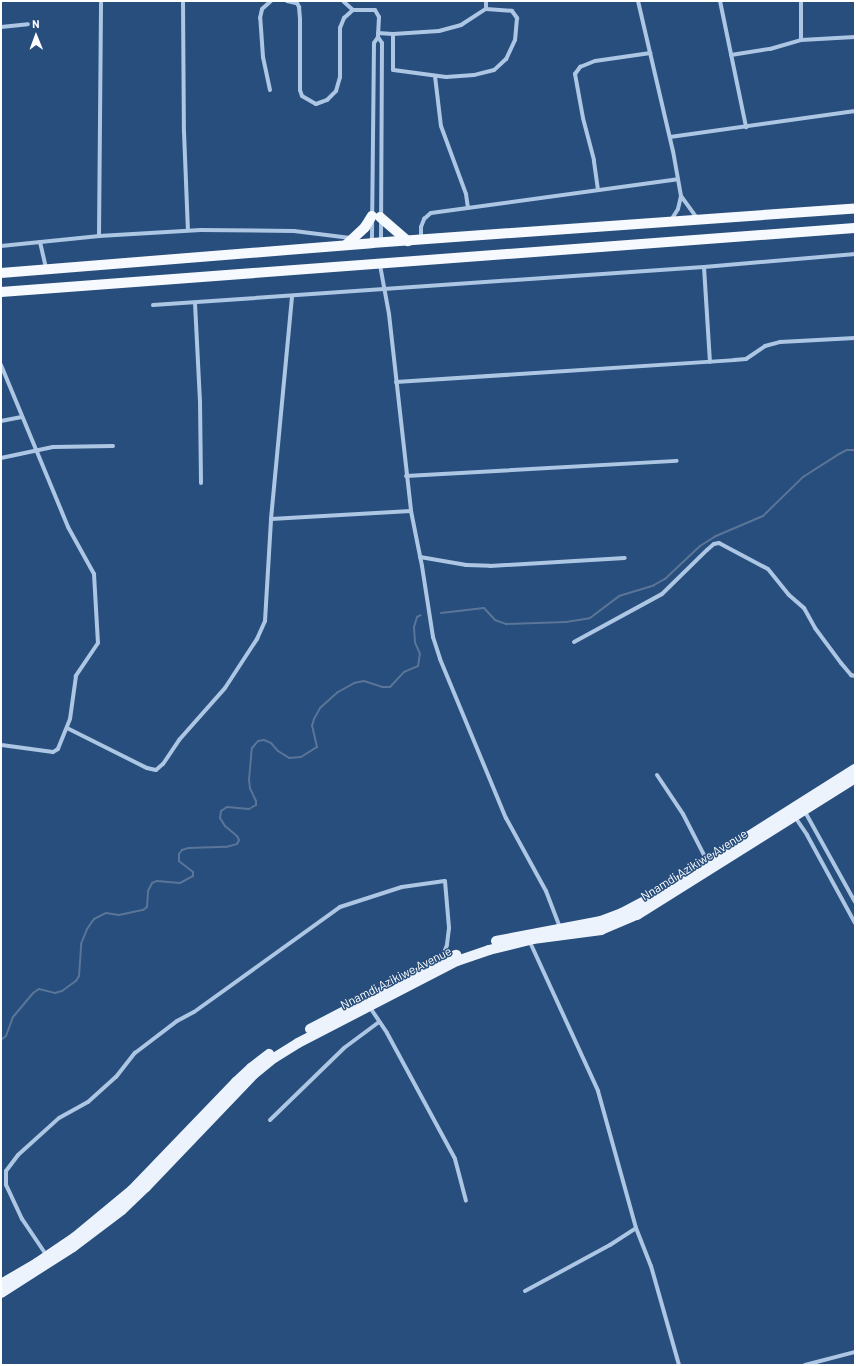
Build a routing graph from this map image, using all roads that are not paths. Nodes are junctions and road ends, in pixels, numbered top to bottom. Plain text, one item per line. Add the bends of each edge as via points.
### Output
1 (101, 1) edge
2 (183, 1) edge
3 (271, 1) edge
4 (287, 1) edge
5 (343, 1) edge
6 (486, 1) edge
7 (638, 1) edge
8 (720, 1) edge
9 (801, 1) edge
10 (296, 2) edge
11 (486, 9) junction
12 (353, 10) junction
13 (28, 24) dead end
14 (1, 27) edge
15 (393, 34) junction
16 (378, 35) junction
17 (855, 37) edge
18 (801, 40) junction
19 (650, 53) junction
20 (731, 54) junction
21 (435, 76) junction
22 (270, 90) dead end
23 (855, 112) edge
24 (746, 127) junction
25 (670, 137) junction
26 (678, 179) junction
27 (598, 190) junction
28 (681, 196) junction
29 (468, 208) junction
30 (855, 208) edge
31 (376, 216) junction
32 (698, 219) junction
33 (670, 221) junction
34 (855, 228) edge
35 (188, 230) junction
36 (99, 236) junction
37 (421, 240) junction
38 (408, 241) junction
39 (40, 242) junction
40 (349, 242) junction
41 (377, 242) junction
42 (1, 246) edge
43 (855, 254) edge
44 (380, 265) junction
45 (704, 267) junction
46 (46, 270) junction
47 (1, 273) edge
48 (385, 290) junction
49 (1, 292) edge
50 (292, 297) junction
51 (195, 303) junction
52 (153, 305) dead end
53 (855, 338) edge
54 (710, 362) junction
55 (1, 365) edge
56 (396, 382) junction
57 (22, 417) junction
58 (1, 421) edge
59 (113, 446) dead end
60 (35, 450) junction
61 (1, 458) edge
62 (677, 461) dead end
63 (406, 476) junction
64 (201, 484) dead end
65 (411, 512) junction
66 (271, 519) junction
67 (420, 557) junction
68 (625, 558) dead end
69 (574, 642) dead end
70 (855, 676) edge
71 (67, 728) junction
72 (1, 745) edge
73 (855, 769) edge
74 (657, 775) dead end
75 (855, 778) edge
76 (804, 810) junction
77 (795, 816) junction
78 (708, 862) junction
79 (855, 902) edge
80 (855, 923) edge
81 (560, 929) junction
82 (528, 937) junction
83 (440, 961) junction
84 (369, 1006) junction
85 (379, 1022) junction
86 (270, 1120) dead end
87 (466, 1201) dead end
88 (636, 1228) junction
89 (47, 1256) junction
90 (1, 1284) edge
91 (525, 1291) dead end
92 (1, 1293) edge
93 (855, 1352) edge
94 (678, 1365) edge
95 (805, 1365) edge

1 - 36 street
2 - 35 street
3 - 22 street via 262,8 260,18 263,57
4 - 10 street
5 - 12 street
6 - 11 street
7 - 19 street
8 - 20 street
9 - 18 street
10 - 12 street via 300,19 300,90 305,98 316,104 327,100 336,91 340,77 340,28 344,18
11 - 15 street via 461,25 451,28
11 - 21 street via 512,11 517,18 515,40 506,59 494,70 474,75
12 - 16 street via 377,12
13 - 14 street
15 - 16 street
15 - 21 street via 393,70
16 - 31 street via 374,43
16 - 31 street via 382,43
17 - 18 street
18 - 20 street via 770,49
19 - 25 street
19 - 27 street via 595,61 580,67 575,74
20 - 24 street
21 - 29 street via 441,126 466,194
23 - 24 street
24 - 25 street
25 - 26 street
26 - 27 street
26 - 28 street
27 - 29 street
28 - 32 street
28 - 33 street via 678,209
29 - 37 street via 430,214 424,219 421,227
30 - 32 highway
31 - 38 highway
31 - 40 highway
31 - 41 street
31 - 41 street
32 - 33 highway
33 - 37 highway
34 - 44 highway
35 - 36 street
35 - 40 street via 294,231
36 - 39 street
37 - 38 highway
38 - 41 highway
39 - 42 street
39 - 46 street
40 - 41 highway
40 - 46 highway
43 - 45 street
44 - 48 street
44 - 49 highway
45 - 48 street
45 - 54 street
46 - 47 highway
48 - 50 street
48 - 56 street
50 - 51 street
50 - 66 street
51 - 52 street
51 - 64 street
53 - 54 street via 780,342 765,346 746,359
54 - 56 street
55 - 57 street
56 - 63 street
57 - 58 street
57 - 60 street
59 - 60 street via 82,445
60 - 61 street
60 - 71 street via 68,527 94,574 98,644 76,676
62 - 63 street
63 - 65 street
65 - 66 street
65 - 67 street
66 - 71 street via 265,622 225,688 179,740 163,764 156,770 148,768
67 - 68 street via 466,565 490,566
67 - 81 street via 433,637 440,659 506,818 546,891
69 - 70 street via 662,594 707,550 719,543 768,569 789,595 804,608 815,628 841,663
71 - 72 street via 58,749 53,752
73 - 78 main road, Nnamdi Azikiwe Avenue
74 - 78 street via 683,814
75 - 76 main road, Nnamdi Azikiwe Avenue
76 - 77 main road, Nnamdi Azikiwe Avenue
76 - 79 street
77 - 80 street
77 - 82 main road, Nnamdi Azikiwe Avenue via 630,919 601,930
78 - 81 main road, Nnamdi Azikiwe Avenue via 622,913 601,921
81 - 82 main road, Nnamdi Azikiwe Avenue
82 - 83 main road, Nnamdi Azikiwe Avenue via 484,945
82 - 84 main road, Nnamdi Azikiwe Avenue via 457,961
82 - 88 street via 598,1091
83 - 89 main road, Nnamdi Azikiwe Avenue via 297,1036 262,1059 236,1082 132,1190 75,1237
83 - 89 street via 447,945 445,881 402,887 340,907 135,1053 116,1078 88,1102 59,1118 18,1155 6,1171 6,1185 22,1219
84 - 85 street
84 - 92 main road, Nnamdi Azikiwe Avenue via 274,1058 232,1096 122,1210 60,1256
85 - 86 street via 344,1048
85 - 87 street via 455,1160
88 - 91 street
88 - 94 street via 651,1266
89 - 90 main road, Nnamdi Azikiwe Avenue
93 - 95 street

